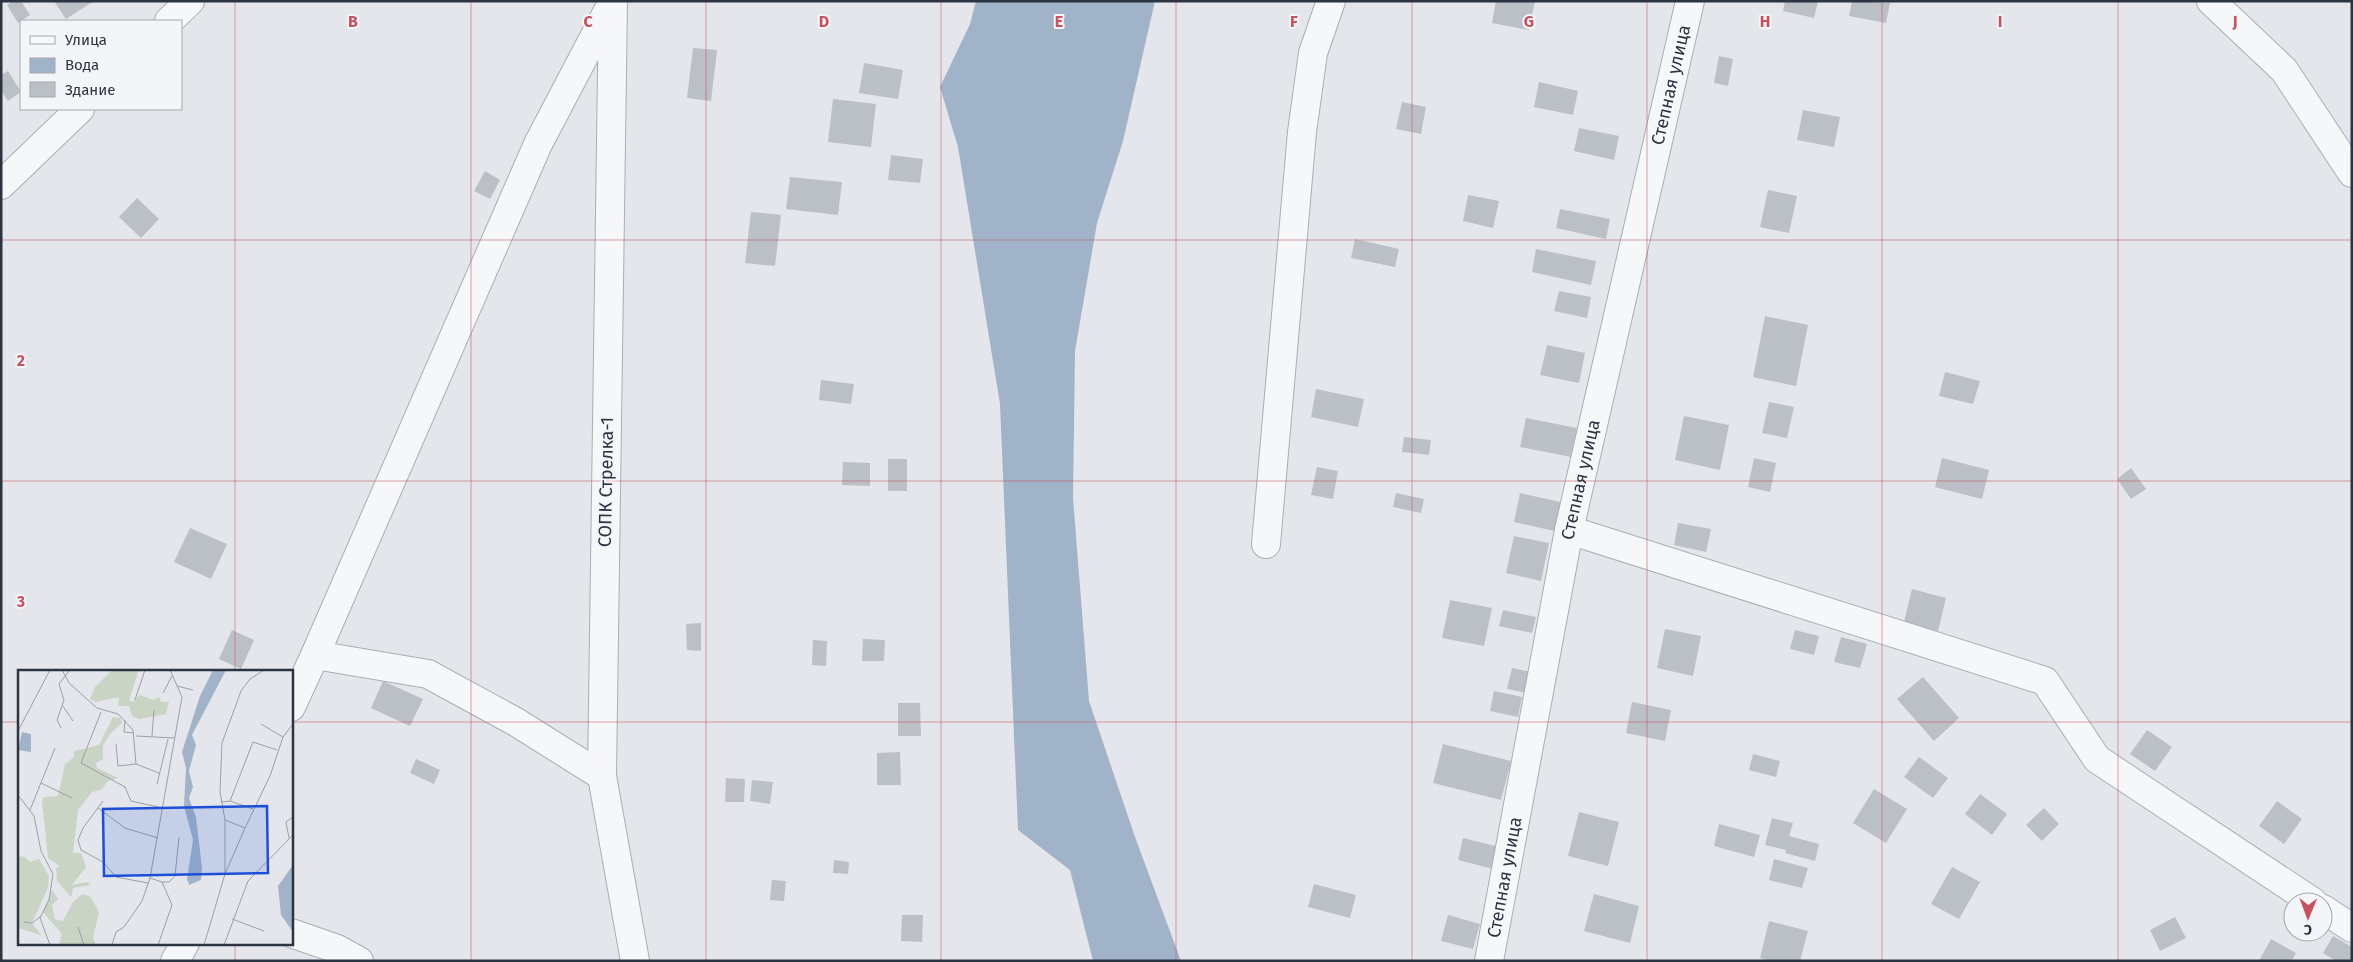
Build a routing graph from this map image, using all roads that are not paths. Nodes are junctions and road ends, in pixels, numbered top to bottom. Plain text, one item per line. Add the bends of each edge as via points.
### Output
1 (190, 1) edge
2 (613, 1) edge
3 (1331, 1) edge
4 (1690, 1) edge
5 (2212, 1) edge
6 (170, 20) edge
7 (79, 110) edge
8 (2352, 173) edge
9 (1, 185) edge
10 (1569, 530) junction
11 (1266, 544) dead end
12 (314, 654) junction
13 (292, 705) edge
14 (602, 776) junction
15 (2298, 892) edge
16 (2333, 916) edge
17 (2352, 928) edge
18 (292, 934) edge
19 (184, 944) edge
20 (175, 961) edge
21 (359, 961) edge
22 (635, 961) edge
23 (1489, 961) edge

1 - 6 street
2 - 12 street via 538,144
2 - 14 street, СОПК Стрелка-1
3 - 11 street via 1313,53 1302,132
4 - 10 street, Степная улица
5 - 8 street via 2284,70
7 - 9 street
10 - 15 street via 2045,681 2097,759
10 - 23 street, Степная улица
12 - 13 street
12 - 14 street via 428,674 516,722
14 - 22 street, СОПК Стрелка-1
16 - 17 street
18 - 21 street via 337,949
19 - 20 street

